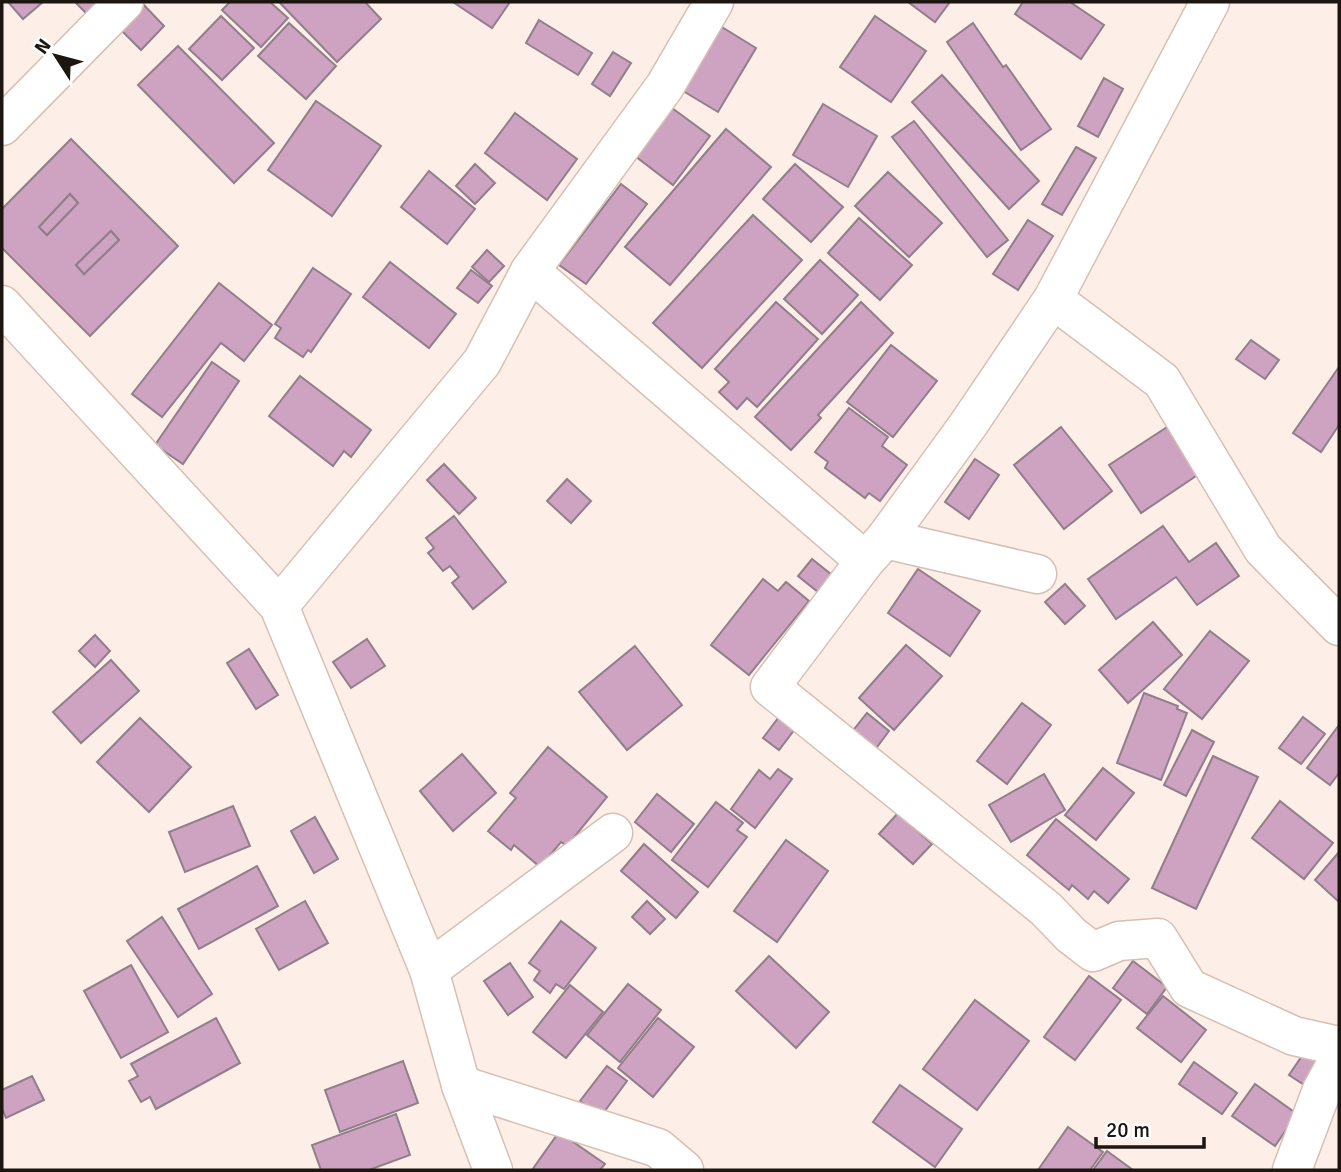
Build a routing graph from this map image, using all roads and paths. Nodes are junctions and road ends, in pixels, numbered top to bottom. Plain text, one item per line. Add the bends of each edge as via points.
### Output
1 (124, 2) edge
2 (714, 2) edge
3 (1210, 2) edge
4 (2, 126) edge
5 (530, 271) junction
6 (1053, 299) junction
7 (2, 305) edge
8 (875, 550) junction
9 (1037, 574) dead end
10 (279, 606) junction
11 (1339, 626) edge
12 (613, 832) dead end
13 (429, 970) junction
14 (1339, 1046) edge
15 (1339, 1059) edge
16 (461, 1085) junction
17 (493, 1170) edge
18 (684, 1170) edge
19 (1292, 1170) edge

1 - 4 street
2 - 5 street via 665,86
3 - 6 street
5 - 8 street
5 - 10 street via 482,362
6 - 8 street via 968,425
6 - 11 street via 1161,381 1263,549
7 - 10 street
8 - 9 street
8 - 14 street via 770,687 1093,952 1119,941 1158,938 1189,988 1294,1036
10 - 13 street
12 - 13 street
13 - 16 street
15 - 19 street via 1322,1090
16 - 17 street
16 - 18 street via 658,1149

